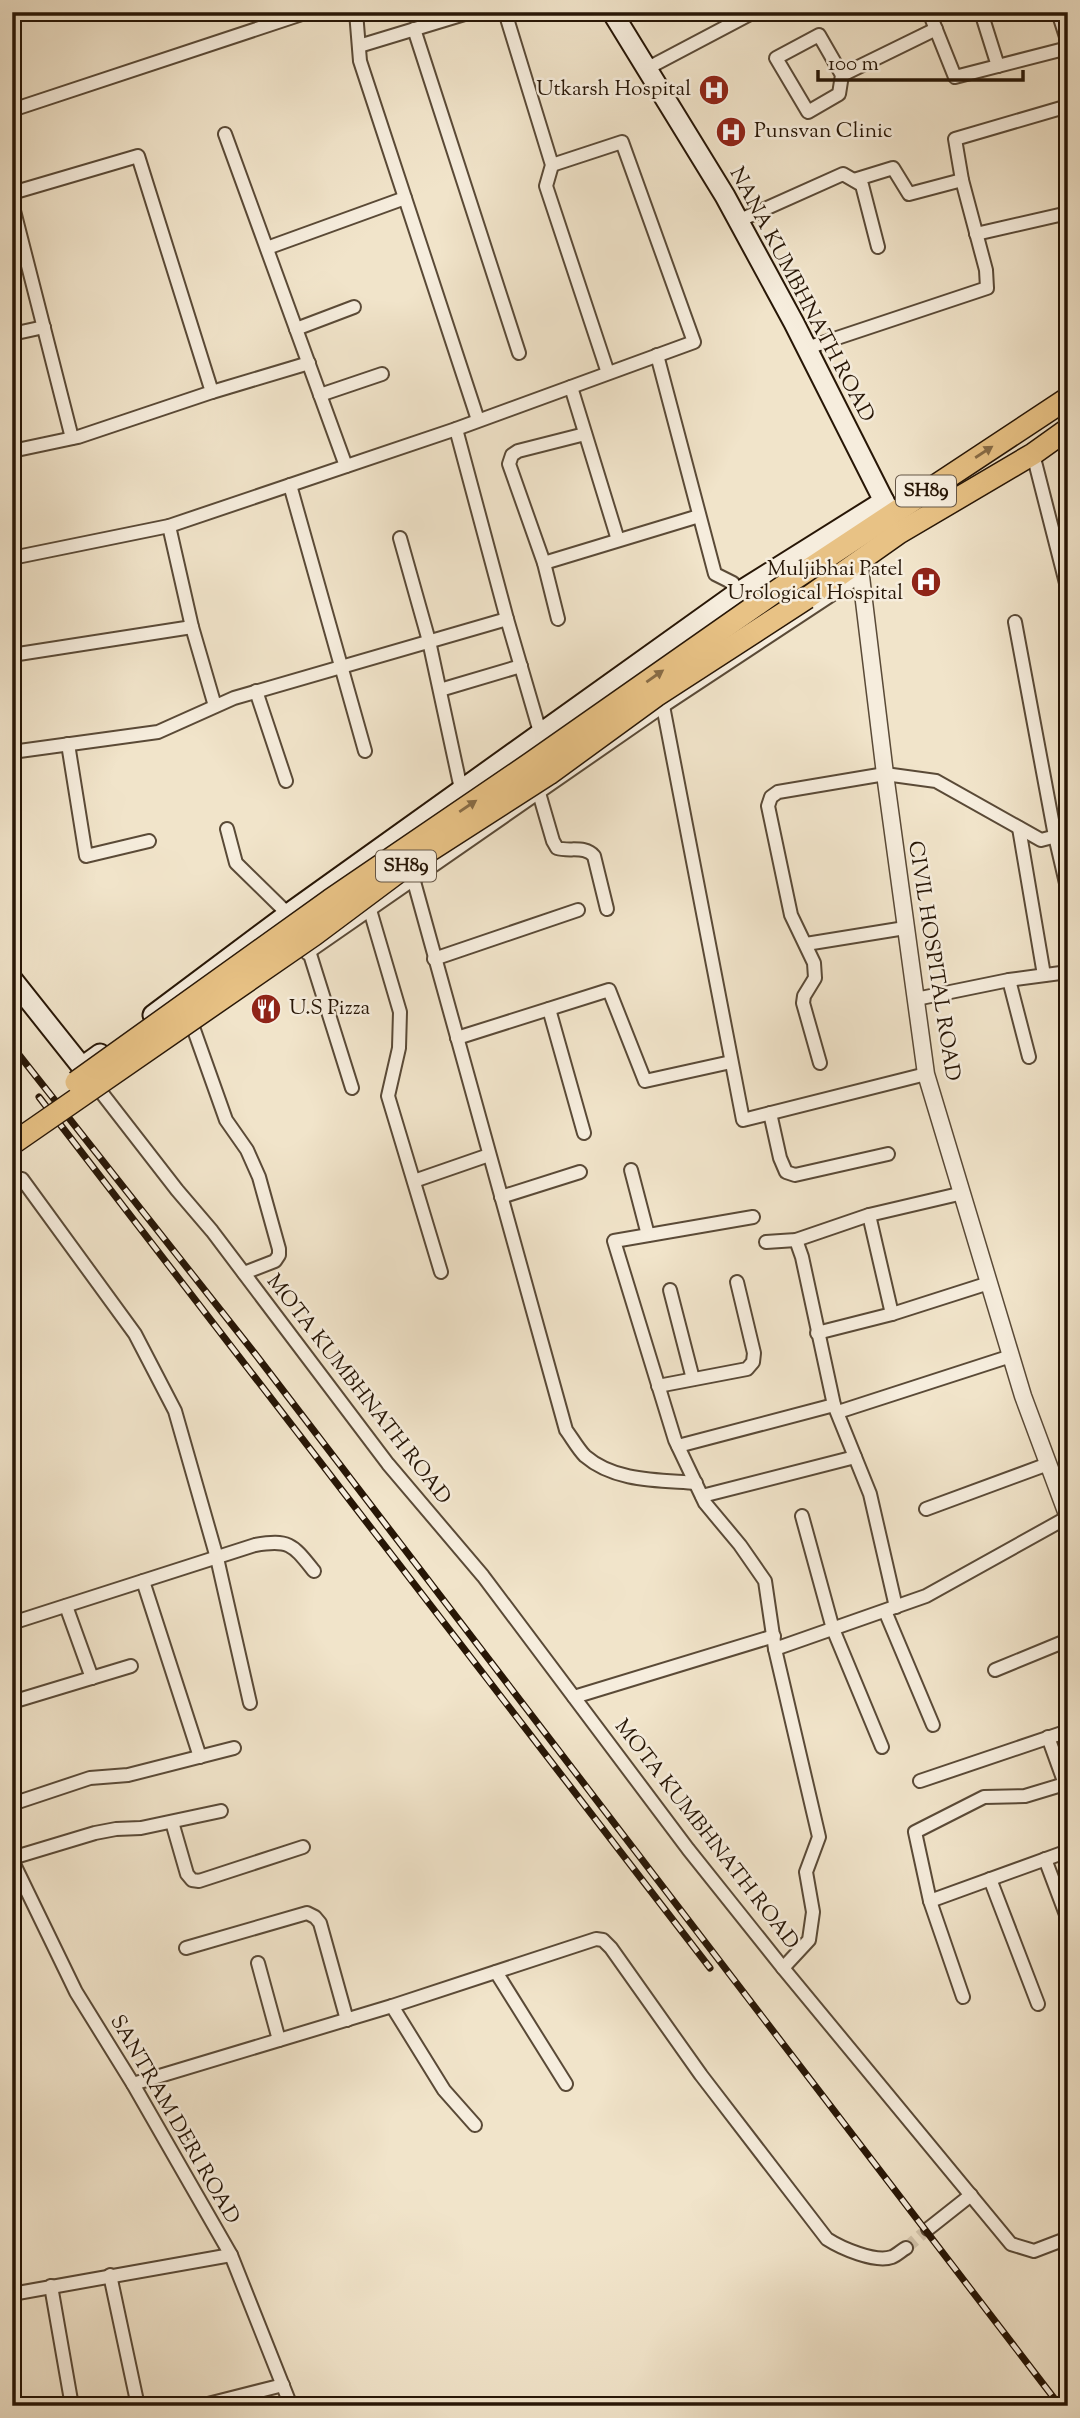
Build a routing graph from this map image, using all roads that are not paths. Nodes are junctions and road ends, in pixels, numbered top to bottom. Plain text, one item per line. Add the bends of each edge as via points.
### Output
1 (308, 12) edge
2 (356, 12) edge
3 (505, 12) edge
4 (612, 12) edge
5 (754, 12) edge
6 (929, 12) edge
7 (981, 12) edge
8 (1058, 12) edge
9 (462, 14) edge
10 (414, 29) junction
11 (936, 29) junction
12 (359, 46) junction
13 (1068, 46) edge
14 (998, 66) junction
15 (646, 69) junction
16 (842, 75) junction
17 (1068, 106) edge
18 (12, 110) edge
19 (225, 134) dead end
20 (552, 165) junction
21 (854, 180) junction
22 (962, 180) junction
23 (12, 193) edge
24 (405, 198) junction
25 (12, 203) edge
26 (1068, 214) edge
27 (738, 221) junction
28 (976, 234) junction
29 (878, 247) dead end
30 (267, 248) junction
31 (354, 307) dead end
32 (44, 327) junction
33 (296, 329) junction
34 (12, 334) edge
35 (807, 348) junction
36 (519, 353) dead end
37 (657, 355) junction
38 (309, 363) junction
39 (608, 373) junction
40 (382, 374) dead end
41 (571, 387) junction
42 (212, 392) junction
43 (320, 395) junction
44 (1068, 398) edge
45 (478, 421) junction
46 (456, 429) junction
47 (1068, 429) edge
48 (585, 434) junction
49 (72, 438) junction
50 (12, 451) edge
51 (1032, 454) junction
52 (346, 466) junction
53 (290, 485) junction
54 (699, 516) junction
55 (891, 516) junction
56 (169, 526) junction
57 (400, 538) dead end
58 (618, 540) junction
59 (12, 558) edge
60 (544, 563) junction
61 (859, 568) junction
62 (1068, 591) edge
63 (734, 595) junction
64 (507, 619) junction
65 (558, 619) dead end
66 (1014, 622) dead end
67 (192, 627) junction
68 (429, 642) junction
69 (12, 655) edge
70 (521, 666) junction
71 (341, 667) junction
72 (440, 690) junction
73 (256, 691) junction
74 (215, 706) junction
75 (663, 706) junction
76 (540, 732) junction
77 (68, 744) junction
78 (365, 751) dead end
79 (12, 752) edge
80 (885, 774) junction
81 (286, 781) dead end
82 (461, 789) junction
83 (539, 793) junction
84 (1019, 828) junction
85 (227, 830) dead end
86 (1061, 835) edge
87 (149, 841) dead end
88 (413, 878) junction
89 (1068, 892) edge
90 (607, 909) dead end
91 (370, 910) junction
92 (578, 910) dead end
93 (288, 914) junction
94 (905, 928) junction
95 (806, 944) junction
96 (309, 951) junction
97 (433, 959) junction
98 (1068, 972) edge
99 (1044, 975) junction
100 (12, 979) edge
101 (1009, 980) junction
102 (916, 999) junction
103 (549, 1009) junction
104 (194, 1030) junction
105 (457, 1038) junction
106 (1029, 1057) dead end
107 (732, 1062) junction
108 (820, 1063) dead end
109 (82, 1067) junction
110 (926, 1074) junction
111 (352, 1088) dead end
112 (102, 1093) junction
113 (770, 1113) junction
114 (12, 1128) edge
115 (584, 1133) dead end
116 (12, 1144) edge
117 (888, 1154) dead end
118 (489, 1155) junction
119 (631, 1170) dead end
120 (580, 1172) dead end
121 (12, 1178) edge
122 (414, 1181) junction
123 (962, 1193) junction
124 (501, 1197) junction
125 (869, 1215) junction
126 (754, 1217) dead end
127 (648, 1235) junction
128 (796, 1240) junction
129 (766, 1242) dead end
130 (441, 1272) dead end
131 (244, 1273) junction
132 (737, 1282) dead end
133 (989, 1283) junction
134 (670, 1290) dead end
135 (892, 1314) junction
136 (817, 1333) junction
137 (1011, 1356) junction
138 (693, 1379) junction
139 (658, 1386) junction
140 (836, 1408) junction
141 (678, 1446) junction
142 (855, 1457) junction
143 (1048, 1464) junction
144 (696, 1483) junction
145 (702, 1496) junction
146 (926, 1509) dead end
147 (802, 1516) dead end
148 (1068, 1517) edge
149 (217, 1558) junction
150 (314, 1571) dead end
151 (143, 1581) junction
152 (65, 1606) junction
153 (890, 1609) junction
154 (12, 1623) edge
155 (832, 1629) junction
156 (1068, 1640) edge
157 (775, 1642) junction
158 (131, 1666) dead end
159 (995, 1670) dead end
160 (92, 1678) junction
161 (574, 1697) junction
162 (12, 1702) edge
163 (250, 1703) dead end
164 (933, 1725) dead end
165 (1068, 1731) edge
166 (1048, 1737) junction
167 (882, 1747) dead end
168 (234, 1748) dead end
169 (200, 1757) junction
170 (920, 1781) dead end
171 (1066, 1783) edge
172 (12, 1804) edge
173 (221, 1811) dead end
174 (172, 1822) junction
175 (303, 1847) dead end
176 (1068, 1851) edge
177 (12, 1859) edge
178 (1045, 1859) junction
179 (990, 1879) junction
180 (930, 1900) junction
181 (1068, 1920) edge
182 (186, 1948) dead end
183 (258, 1963) dead end
184 (783, 1968) junction
185 (496, 1972) junction
186 (963, 1997) dead end
187 (1038, 2004) dead end
188 (392, 2006) junction
189 (347, 2020) junction
190 (279, 2040) junction
191 (134, 2084) junction
192 (566, 2084) dead end
193 (475, 2125) dead end
194 (971, 2195) junction
195 (928, 2229) tunnel mouth
196 (1068, 2238) edge
197 (906, 2248) tunnel mouth
198 (231, 2255) junction
199 (110, 2275) junction
200 (51, 2287) junction
201 (12, 2294) edge
202 (282, 2385) junction
203 (206, 2405) edge
204 (72, 2406) edge
205 (138, 2406) edge
206 (291, 2406) edge

1 - 18 street
2 - 12 street
3 - 20 street
4 - 15 main road, NANA KUMBHNATH ROAD
5 - 15 street
6 - 11 street
7 - 14 street
8 - 13 street
9 - 10 street
10 - 12 street
10 - 36 street
11 - 14 street via 955,77
11 - 16 street
12 - 24 street
13 - 14 street
15 - 27 main road, NANA KUMBHNATH ROAD
16 - 16 street via 819,35 776,58 808,112 839,93
17 - 22 street via 955,139
19 - 30 street
20 - 37 street via 622,142 694,342
20 - 39 street via 546,186
21 - 22 street via 893,168 909,194
21 - 27 street via 843,174
21 - 29 street via 862,185
22 - 28 street
23 - 42 street via 138,156
24 - 30 street
24 - 45 street
25 - 32 street
26 - 28 street
27 - 35 main road, NANA KUMBHNATH ROAD
28 - 35 street via 987,288
30 - 33 street
31 - 33 street
32 - 34 street
32 - 49 street
33 - 38 street
35 - 55 main road, NANA KUMBHNATH ROAD
37 - 39 street
37 - 54 street
38 - 42 street
38 - 43 street
39 - 41 street
40 - 43 street
41 - 45 street
41 - 48 street
42 - 49 street
43 - 52 street
55 -> 44 main road, SH89
45 - 46 street
46 - 52 street
46 - 64 street
47 - 51 main road, SH89
48 - 58 street
48 - 60 street via 518,451 509,464
49 - 50 street
51 - 55 main road, SH89
51 - 62 street
52 - 53 street
53 - 56 street
53 - 71 street
54 - 58 street
54 - 63 street via 715,574 733,583
55 - 61 main road, SH89
55 - 63 main road
114 -> 55 main road, SH89, bridge via 330,900
56 - 59 street
56 - 67 street
57 - 68 street
58 - 60 street
60 - 65 street
61 - 75 street
61 - 80 street, CIVIL HOSPITAL ROAD
61 - 116 main road, SH89, bridge via 656,696
63 - 76 main road
64 - 68 street
64 - 70 street
66 - 86 street
67 - 69 street
67 - 74 street
68 - 71 street
68 - 72 street
70 - 72 street
70 - 76 street
71 - 73 street
71 - 78 street
72 - 82 street
73 - 74 street
73 - 81 street
74 - 77 street via 158,732
75 - 83 street
75 - 107 street
76 - 82 main road
77 - 79 street
77 - 87 street via 86,856
80 - 84 street via 936,781
80 - 94 street, CIVIL HOSPITAL ROAD
80 - 95 street via 778,792 771,797 768,806 791,915
82 - 93 main road
83 - 88 street
83 - 90 street via 557,848 590,851 594,856
84 - 86 street via 1041,840
84 - 99 street
85 - 93 street via 236,863
86 - 89 street
88 - 91 street
88 - 97 street
91 - 96 street
91 - 122 street via 400,1012 399,1048 388,1096
92 - 97 street
93 - 109 main road
94 - 95 street
94 - 102 street, CIVIL HOSPITAL ROAD
95 - 108 street via 815,978 803,1003
96 - 104 street
96 - 111 street
97 - 105 street
98 - 99 street
99 - 101 street
100 - 109 main road
101 - 102 street
101 - 106 street
102 - 110 street, CIVIL HOSPITAL ROAD
103 - 105 street
103 - 107 street via 609,990 645,1081
103 - 115 street
104 - 112 street
104 - 131 street via 226,1120 259,1177 279,1249 275,1261
105 - 118 street
107 - 113 street via 743,1120
109 - 112 street, MOTA KUMBHNATH ROAD
110 - 113 street
110 - 123 street, CIVIL HOSPITAL ROAD
112 - 131 street, MOTA KUMBHNATH ROAD
113 - 117 street via 786,1172 795,1175
118 - 122 street
118 - 124 street
119 - 127 street
120 - 124 street
121 - 149 street via 22,1179 135,1334 175,1411
122 - 130 street
123 - 125 street
123 - 133 street, CIVIL HOSPITAL ROAD
124 - 144 street via 566,1430 598,1466 630,1478
125 - 128 street
125 - 135 street
126 - 127 street, MOTA KUMBHNATH ROAD
127 - 139 street, MOTA KUMBHNATH ROAD via 614,1241
128 - 129 street
128 - 136 street
131 - 161 street, MOTA KUMBHNATH ROAD via 348,1414 483,1576
132 - 138 street via 753,1362 747,1369
133 - 135 street
133 - 137 street, CIVIL HOSPITAL ROAD
134 - 138 street
135 - 136 street
136 - 140 street
137 - 140 street
137 - 143 street, CIVIL HOSPITAL ROAD
138 - 139 street
139 - 141 street, MOTA KUMBHNATH ROAD
140 - 141 street
140 - 142 street
141 - 144 street, MOTA KUMBHNATH ROAD
142 - 145 street
142 - 153 street via 870,1494
143 - 146 street
143 - 148 street, CIVIL HOSPITAL ROAD
144 - 145 street, MOTA KUMBHNATH ROAD
145 - 157 street, MOTA KUMBHNATH ROAD via 765,1581
147 - 155 street
148 - 153 street via 926,1596
149 - 150 street via 255,1545 284,1542
149 - 151 street
149 - 163 street
151 - 152 street
151 - 169 street
152 - 154 street
152 - 160 street
153 - 155 street
153 - 164 street
155 - 157 street
155 - 167 street
156 - 159 street
157 - 161 street
157 - 184 street, MOTA KUMBHNATH ROAD via 819,1837 806,1872 813,1912 809,1940
158 - 160 street
160 - 162 street
161 - 184 street, MOTA KUMBHNATH ROAD
165 - 166 street
166 - 170 street
166 - 171 street
168 - 169 street
169 - 172 street via 128,1775 90,1778
171 - 180 street via 1025,1796 984,1797 915,1832
173 - 174 street
174 - 175 street via 192,1880
174 - 177 street via 95,1833
176 - 178 street
177 - 191 street, SANTRAM DERI ROAD via 76,1992
178 - 179 street
178 - 181 street
179 - 180 street
179 - 187 street
180 - 186 street
182 - 189 street via 307,1913 320,1923
183 - 190 street
184 - 194 street
185 - 188 street
185 - 192 street
185 - 197 street via 603,1940 828,2239 843,2249 881,2258
188 - 189 street
188 - 193 street via 444,2090
189 - 190 street
190 - 191 street
191 - 198 street, SANTRAM DERI ROAD
194 - 195 street
194 - 196 street via 1011,2244 1034,2250
198 - 199 street
198 - 202 street, SANTRAM DERI ROAD
199 - 200 street
199 - 205 street
200 - 201 street
200 - 204 street
202 - 203 street
202 - 206 street, SANTRAM DERI ROAD

